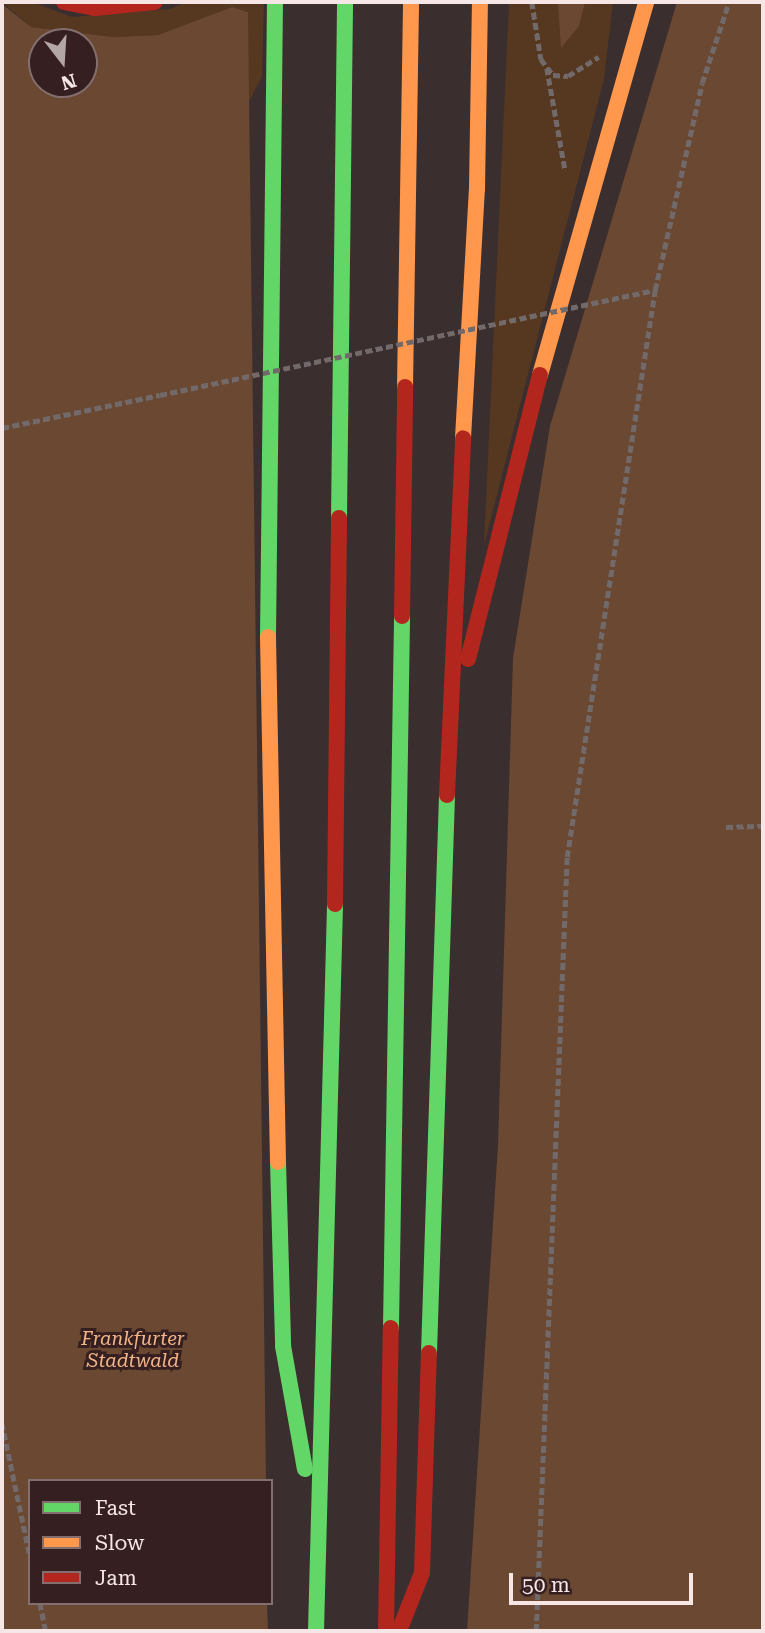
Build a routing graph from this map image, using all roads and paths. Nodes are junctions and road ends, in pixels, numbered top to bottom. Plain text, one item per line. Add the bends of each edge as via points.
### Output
1 (64, 2) edge
2 (155, 2) edge
3 (275, 2) edge
4 (345, 2) edge
5 (411, 2) edge
6 (480, 2) edge
7 (532, 2) edge
8 (646, 2) edge
9 (729, 2) edge
10 (600, 55) dead end
11 (547, 67) junction
12 (566, 178) dead end
13 (655, 290) junction
14 (2, 428) edge
15 (451, 729) junction
16 (763, 826) edge
17 (726, 827) dead end
18 (2, 1423) edge
19 (315, 1530) junction
20 (28, 1546) edge
21 (40, 1605) edge
22 (46, 1631) edge
23 (316, 1631) edge
24 (386, 1631) edge
25 (399, 1631) edge
26 (537, 1631) edge

1 - 2 highway via 96,8
3 - 19 highway via 267,770 283,1346
4 - 19 highway via 332,1142
5 - 24 highway
6 - 15 highway via 477,189
7 - 11 path
8 - 15 highway via 523,436
9 - 13 path via 702,83
10 - 11 path via 568,76 553,75
11 - 12 path
13 - 14 path, bridge
13 - 26 path via 567,857
15 - 25 highway via 422,1573
16 - 17 path
18 - 20 path
19 - 23 highway
21 - 22 path

